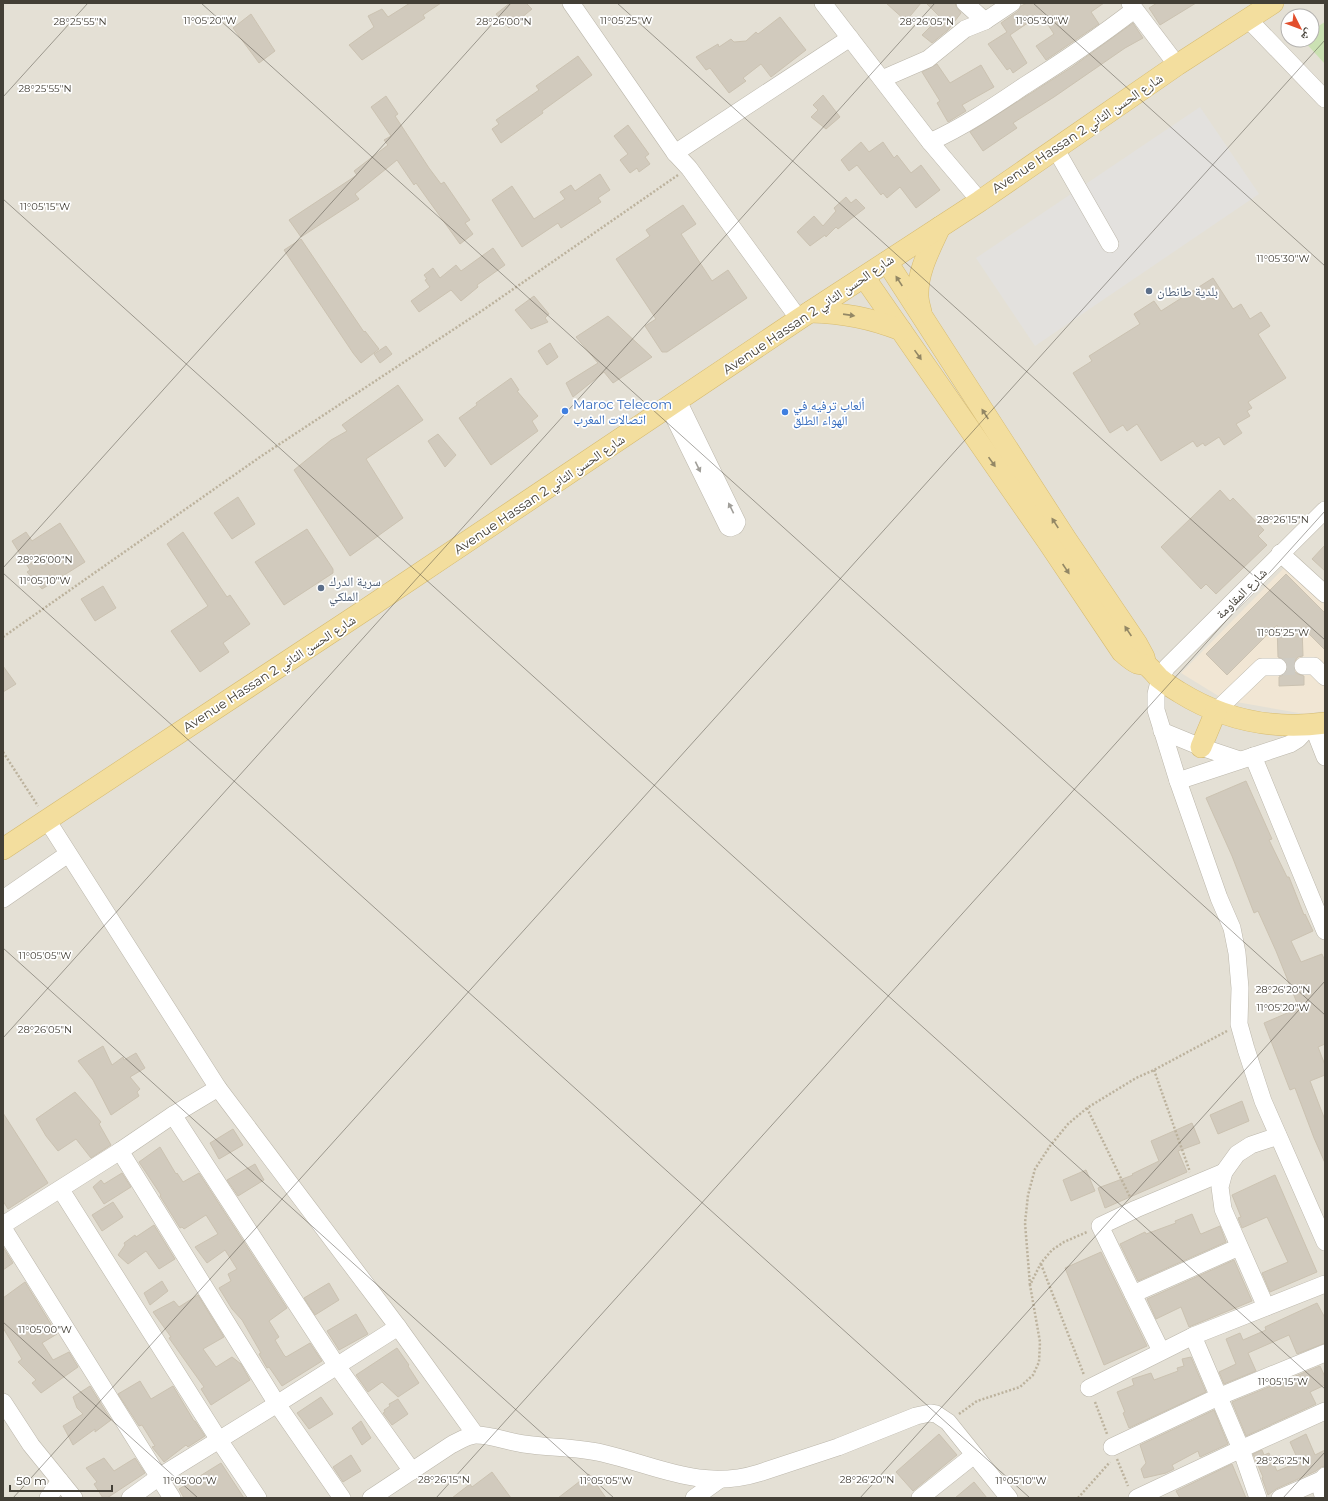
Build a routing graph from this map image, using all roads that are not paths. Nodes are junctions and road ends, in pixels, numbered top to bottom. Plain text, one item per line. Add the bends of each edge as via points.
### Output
1 (571, 3) edge
2 (823, 3) edge
3 (965, 3) edge
4 (1012, 3) edge
5 (1273, 3) edge
6 (1132, 7) edge
7 (1248, 19) junction
8 (985, 21) junction
9 (850, 38) junction
10 (1177, 65) junction
11 (882, 79) junction
12 (1325, 99) edge
13 (930, 142) junction
14 (1055, 148) junction
15 (675, 153) junction
16 (980, 201) junction
17 (940, 227) junction
18 (1110, 244) dead end
19 (887, 262) junction
20 (864, 277) junction
21 (921, 315) junction
22 (805, 316) junction
23 (901, 330) junction
24 (673, 404) junction
25 (715, 489) dead end
26 (1325, 510) edge
27 (1280, 553) junction
28 (1325, 594) edge
29 (1304, 666) tunnel mouth
30 (1278, 667) tunnel mouth
31 (1153, 672) junction
32 (1325, 677) edge
33 (1216, 711) junction
34 (1318, 723) edge
35 (1162, 731) junction
36 (1201, 748) junction
37 (1325, 757) edge
38 (1246, 758) junction
39 (1178, 781) junction
40 (47, 820) junction
41 (3, 848) edge
42 (68, 854) junction
43 (3, 899) edge
44 (1325, 932) edge
45 (218, 1088) junction
46 (172, 1115) junction
47 (1278, 1136) junction
48 (120, 1151) junction
49 (1224, 1172) junction
50 (60, 1190) junction
51 (3, 1226) edge
52 (1325, 1242) edge
53 (1239, 1247) junction
54 (1325, 1284) edge
55 (1133, 1294) junction
56 (1266, 1307) junction
57 (398, 1327) junction
58 (1193, 1336) junction
59 (1161, 1352) junction
60 (1325, 1353) edge
61 (337, 1366) junction
62 (1089, 1388) dead end
63 (1218, 1397) junction
64 (277, 1404) junction
65 (1325, 1411) edge
66 (6, 1415) edge
67 (475, 1434) junction
68 (219, 1440) junction
69 (1241, 1449) junction
70 (1114, 1451) road end
71 (974, 1455) junction
72 (412, 1471) junction
73 (158, 1477) junction
74 (1323, 1478) edge
75 (718, 1480) junction
76 (60, 1481) junction
77 (48, 1498) edge
78 (74, 1498) edge
79 (130, 1498) edge
80 (172, 1498) edge
81 (258, 1498) edge
82 (342, 1498) edge
83 (371, 1498) edge
84 (694, 1498) edge
85 (920, 1498) edge
86 (1009, 1498) edge
87 (1137, 1498) edge
88 (1258, 1498) edge
89 (1280, 1498) edge
90 (1324, 1498) edge

1 - 15 street
2 - 9 street
3 - 8 street
4 - 8 street
5 - 7 main road, Avenue Hassan 2 شارع الحسن الثاني
6 - 10 street
6 - 13 street via 1103,34 993,107 956,130
7 - 10 main road, Avenue Hassan 2 شارع الحسن الثاني
7 - 12 street
8 - 11 street via 965,29 928,59
9 - 11 street
9 - 15 street
10 - 14 main road, Avenue Hassan 2 شارع الحسن الثاني
11 - 13 street
13 - 16 street
14 - 16 main road, Avenue Hassan 2 شارع الحسن الثاني
14 - 18 street
15 - 22 street
16 - 17 main road, Avenue Hassan 2 شارع الحسن الثاني
17 - 19 main road, Avenue Hassan 2 شارع الحسن الثاني
17 - 21 main road via 920,278 918,296
19 - 20 main road, Avenue Hassan 2 شارع الحسن الثاني
21 -> 19 main road
20 - 22 main road, Avenue Hassan 2 شارع الحسن الثاني
20 - 23 main road
31 -> 21 main road
22 -> 23 main road via 834,313 857,316
22 - 24 main road, Avenue Hassan 2 شارع الحسن الثاني
23 -> 31 main road via 1122,652
24 - 25 street
24 - 40 main road, Avenue Hassan 2 شارع الحسن الثاني
26 - 27 street, شارع المقاومة
27 - 28 street
27 - 31 street, شارع المقاومة via 1167,667
29 - 32 street via 1314,666
30 - 33 street via 1262,667
31 - 33 main road via 1178,691
31 - 35 street via 1156,710
33 - 34 main road via 1260,723
33 - 36 main road
34 - 37 street
34 - 38 street via 1290,744
35 - 36 street
35 - 39 street
36 - 38 street
38 - 39 street
38 - 44 street
39 - 47 street via 1232,928 1240,988 1239,1024 1263,1101
40 - 41 main road, Avenue Hassan 2 شارع الحسن الثاني
40 - 42 street
42 - 43 street
42 - 45 street
45 - 46 street
45 - 57 street
46 - 48 street
46 - 61 street
47 - 49 street via 1251,1144 1237,1154
47 - 52 street
48 - 50 street
48 - 64 street
49 - 53 street via 1220,1187 1223,1209
49 - 55 street via 1100,1226
50 - 51 street
50 - 68 street
51 - 73 street
53 - 55 street
53 - 56 street
54 - 56 street
55 - 59 street
56 - 58 street
57 - 61 street
57 - 67 street
58 - 59 street
58 - 63 street
59 - 62 street
60 - 63 street
61 - 64 street
61 - 72 street
63 - 69 street
63 - 70 street
64 - 68 street
64 - 82 street
65 - 69 street
66 - 76 street
67 - 72 street via 451,1445
67 - 75 street via 535,1446 601,1453 692,1478
68 - 73 street
68 - 81 street
69 - 87 street
69 - 88 street
71 - 75 street via 948,1422 936,1414 923,1414 799,1461 746,1477
71 - 85 street
71 - 86 street
72 - 83 street
73 - 79 street
73 - 80 street
74 - 89 street
74 - 90 street via 1320,1486
75 - 84 street
76 - 77 street
76 - 78 street

